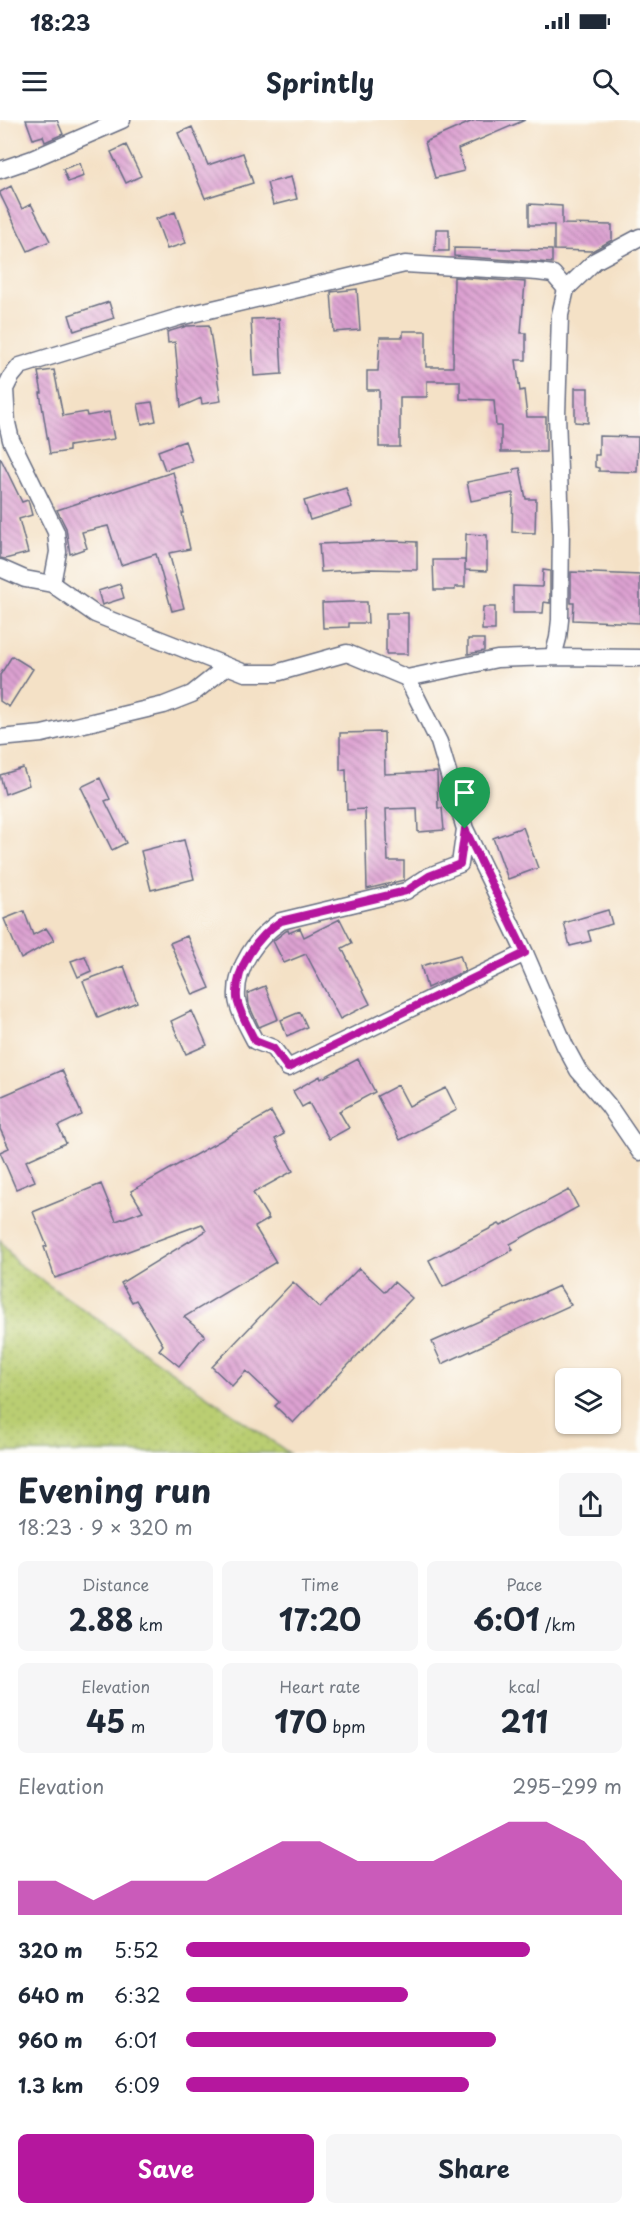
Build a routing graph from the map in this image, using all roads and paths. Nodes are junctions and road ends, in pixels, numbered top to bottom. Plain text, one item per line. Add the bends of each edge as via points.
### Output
1 (122, 120) edge
2 (0, 170) edge
3 (640, 237) edge
4 (566, 289) junction
5 (0, 568) edge
6 (52, 584) junction
7 (553, 657) junction
8 (640, 658) edge
9 (226, 667) junction
10 (407, 678) junction
11 (0, 738) edge
12 (465, 829) junction
13 (525, 953) junction
14 (640, 1152) edge

1 - 2 street
3 - 4 street via 595,261
4 - 6 street via 554,274 405,264 179,317 20,366 5,389 7,423 15,450 56,532 58,552
4 - 7 street via 560,315 556,415 560,620
5 - 6 street via 25,579
6 - 9 street via 95,614
7 - 8 street
7 - 10 street via 497,659
9 - 10 street via 245,673 276,673 347,653
9 - 11 street via 192,694 164,705 42,734
10 - 12 street via 439,742
12 - 13 street
12 - 13 street via 460,864 429,876 406,891 281,921 268,930 249,954 239,977 237,999 255,1041 273,1048 288,1068
13 - 14 street via 578,1070

